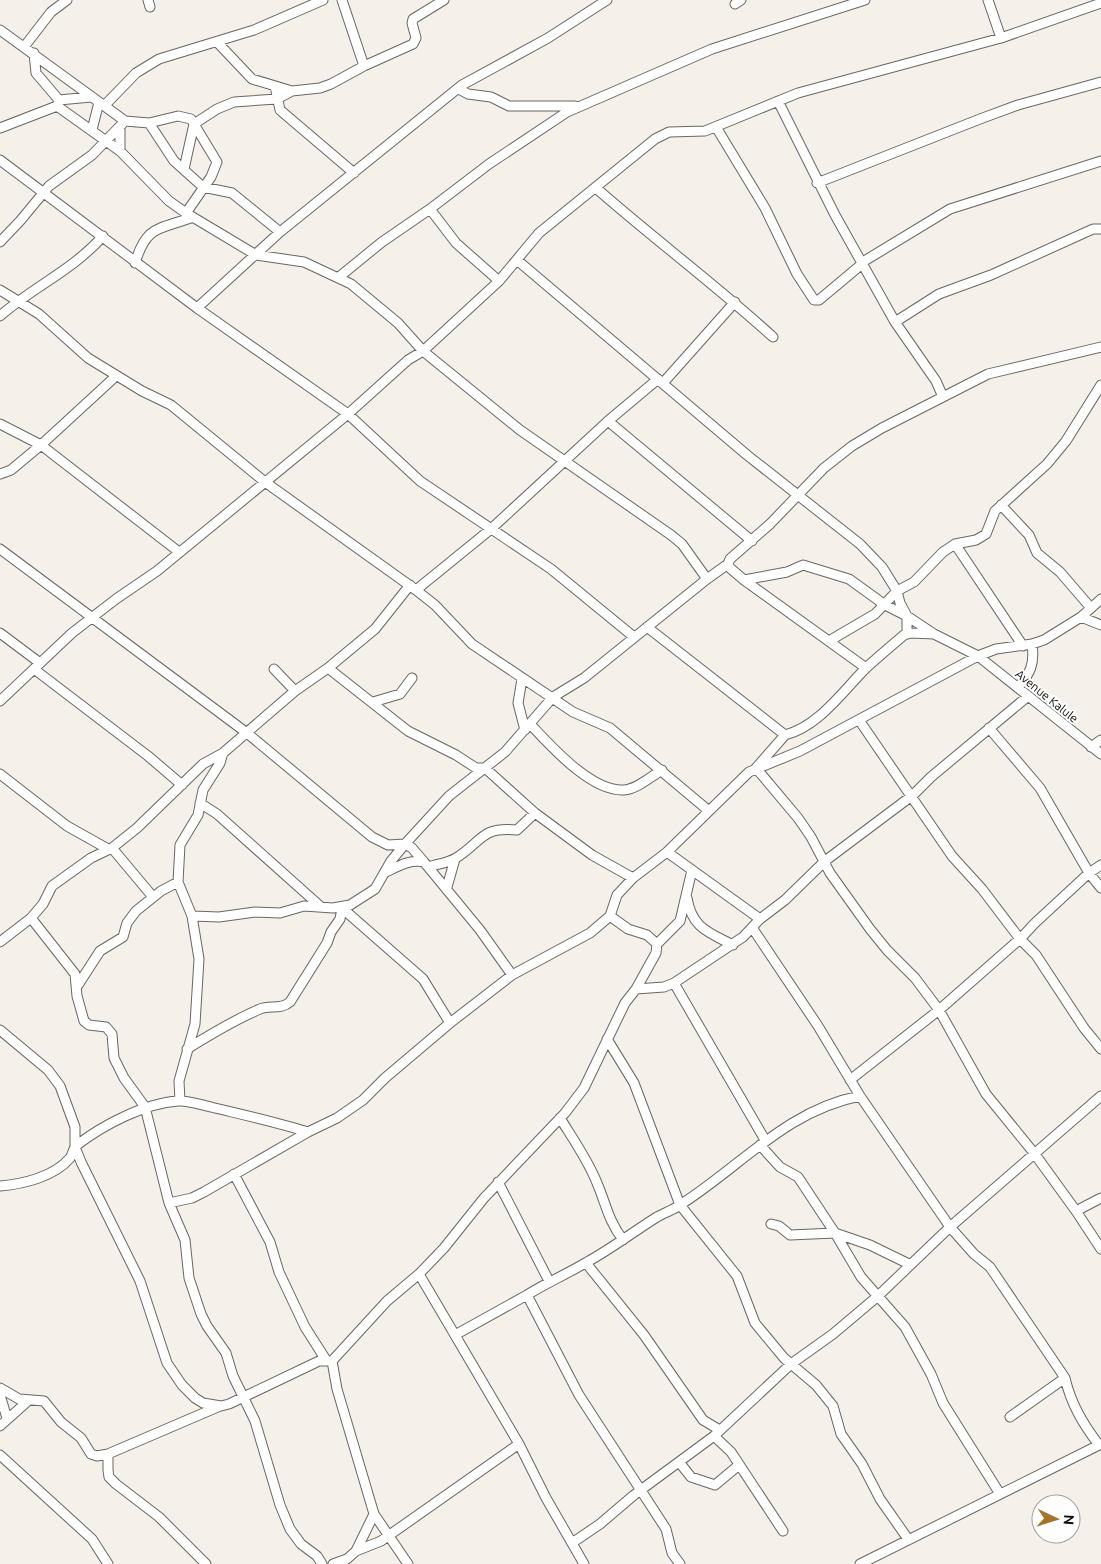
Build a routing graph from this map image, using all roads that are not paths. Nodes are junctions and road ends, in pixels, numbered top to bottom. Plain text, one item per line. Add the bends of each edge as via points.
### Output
1 (323, 0) edge
2 (342, 0) edge
3 (444, 0) edge
4 (607, 0) edge
5 (865, 0) edge
6 (988, 0) edge
7 (61, 1) edge
8 (1101, 3) edge
9 (0, 30) edge
10 (1001, 38) junction
11 (216, 42) junction
12 (24, 47) junction
13 (34, 53) junction
14 (364, 66) junction
15 (1101, 82) edge
16 (275, 86) junction
17 (459, 89) junction
18 (292, 92) junction
19 (277, 98) junction
20 (98, 101) junction
21 (778, 101) junction
22 (58, 103) junction
23 (579, 106) junction
24 (149, 123) junction
25 (122, 124) junction
26 (194, 124) junction
27 (716, 127) junction
28 (0, 128) edge
29 (92, 130) junction
30 (106, 141) junction
31 (120, 150) junction
32 (0, 160) edge
33 (1101, 161) edge
34 (184, 169) junction
35 (354, 173) junction
36 (817, 183) junction
37 (203, 187) junction
38 (596, 188) junction
39 (44, 192) junction
40 (430, 209) junction
41 (190, 215) junction
42 (1101, 228) edge
43 (280, 232) junction
44 (103, 236) junction
45 (0, 242) edge
46 (256, 255) junction
47 (517, 260) junction
48 (135, 263) junction
49 (862, 264) junction
50 (339, 277) junction
51 (499, 281) junction
52 (0, 290) edge
53 (16, 302) junction
54 (735, 302) junction
55 (197, 308) junction
56 (0, 316) edge
57 (895, 322) junction
58 (774, 337) dead end
59 (1101, 347) edge
60 (423, 351) junction
61 (116, 376) junction
62 (660, 381) junction
63 (1101, 385) edge
64 (943, 397) junction
65 (348, 414) junction
66 (608, 421) junction
67 (0, 424) edge
68 (41, 445) junction
69 (564, 462) junction
70 (0, 474) edge
71 (266, 482) junction
72 (797, 495) junction
73 (1001, 505) junction
74 (491, 529) junction
75 (752, 541) junction
76 (955, 544) junction
77 (0, 549) edge
78 (179, 552) junction
79 (728, 564) junction
80 (707, 578) junction
81 (744, 580) junction
82 (413, 588) junction
83 (897, 591) junction
84 (1101, 599) edge
85 (885, 605) junction
86 (1091, 608) junction
87 (907, 616) junction
88 (1080, 617) junction
89 (91, 618) junction
90 (1101, 625) edge
91 (647, 627) junction
92 (907, 633) junction
93 (0, 634) edge
94 (934, 634) junction
95 (634, 637) junction
96 (829, 641) junction
97 (1028, 645) junction
98 (978, 656) junction
99 (37, 666) junction
100 (328, 668) junction
101 (866, 668) junction
102 (274, 669) dead end
103 (412, 678) dead end
104 (522, 679) junction
105 (1018, 688) junction
106 (296, 691) junction
107 (553, 696) junction
108 (1027, 697) junction
109 (0, 701) edge
110 (373, 702) junction
111 (859, 720) junction
112 (527, 727) junction
113 (989, 728) junction
114 (247, 733) junction
115 (785, 735) junction
116 (1101, 740) edge
117 (1091, 747) junction
118 (223, 753) junction
119 (1101, 754) edge
120 (485, 768) junction
121 (756, 768) junction
122 (662, 770) junction
123 (0, 774) edge
124 (182, 785) junction
125 (913, 796) junction
126 (200, 803) junction
127 (709, 811) junction
128 (535, 813) junction
129 (405, 844) junction
130 (388, 845) junction
131 (110, 849) junction
132 (667, 852) junction
133 (455, 859) junction
134 (391, 860) junction
135 (825, 861) junction
136 (427, 864) junction
137 (1101, 864) edge
138 (692, 870) junction
139 (1089, 872) junction
140 (384, 873) junction
141 (633, 878) junction
142 (178, 882) junction
143 (447, 887) junction
144 (1101, 888) edge
145 (686, 896) junction
146 (153, 897) junction
147 (320, 906) junction
148 (342, 908) junction
149 (192, 916) junction
150 (610, 916) junction
151 (31, 918) junction
152 (692, 918) junction
153 (760, 919) junction
154 (680, 921) junction
155 (753, 929) junction
156 (1020, 939) junction
157 (0, 942) edge
158 (657, 944) junction
159 (733, 945) junction
160 (512, 975) junction
161 (674, 982) junction
162 (78, 985) junction
163 (636, 989) junction
164 (939, 1010) junction
165 (450, 1023) junction
166 (0, 1030) edge
167 (607, 1039) junction
168 (1101, 1049) edge
169 (186, 1050) junction
170 (850, 1080) junction
171 (860, 1096) junction
172 (1101, 1096) edge
173 (180, 1101) junction
174 (145, 1107) junction
175 (560, 1118) junction
176 (308, 1132) junction
177 (763, 1142) junction
178 (75, 1146) junction
179 (1034, 1153) junction
180 (234, 1174) junction
181 (498, 1182) junction
182 (0, 1186) edge
183 (1101, 1198) edge
184 (169, 1203) junction
185 (680, 1205) junction
186 (1076, 1211) junction
187 (771, 1224) dead end
188 (950, 1226) junction
189 (835, 1234) junction
190 (623, 1240) junction
191 (1101, 1249) edge
192 (586, 1262) junction
193 (909, 1264) junction
194 (419, 1274) junction
195 (549, 1281) junction
196 (527, 1295) junction
197 (878, 1296) junction
198 (455, 1335) junction
199 (329, 1361) junction
200 (790, 1364) junction
201 (1065, 1378) junction
202 (0, 1388) edge
203 (0, 1396) edge
204 (243, 1397) junction
205 (28, 1401) junction
206 (221, 1406) junction
207 (1010, 1417) dead end
208 (7, 1418) junction
209 (0, 1426) edge
210 (716, 1432) junction
211 (519, 1444) junction
212 (1100, 1445) edge
213 (108, 1454) junction
214 (0, 1455) edge
215 (679, 1462) junction
216 (739, 1465) junction
217 (641, 1490) junction
218 (1000, 1494) junction
219 (374, 1514) junction
220 (783, 1531) dead end
221 (389, 1536) junction
222 (908, 1539) junction
223 (572, 1543) junction
224 (356, 1551) junction
225 (108, 1564) edge
226 (206, 1564) edge
227 (322, 1564) edge
228 (333, 1564) edge
229 (408, 1564) edge
230 (584, 1564) edge
231 (680, 1564) edge
232 (860, 1564) edge

1 - 11 street
2 - 14 street
3 - 14 street via 413,19 416,38 413,44
4 - 17 street
5 - 23 street via 712,49
6 - 10 street
7 - 12 street
8 - 10 street
9 - 12 street
10 - 21 street
11 - 16 street via 252,79
11 - 20 street via 159,59
12 - 13 street
13 - 20 street
13 - 22 street via 36,73
14 - 18 street via 325,86
15 - 36 street via 990,115
16 - 18 street
16 - 19 street
17 - 23 street via 468,94 491,97 509,106
17 - 35 street
18 - 19 street
19 - 26 street via 234,102
19 - 35 street via 282,112
20 - 22 street
20 - 25 street
20 - 29 street
21 - 27 street
21 - 36 street
22 - 28 street
22 - 29 street
23 - 40 street via 511,148
24 - 25 street
24 - 26 street via 178,116 186,117
24 - 34 street via 166,151
25 - 30 street
25 - 31 street
26 - 34 street
26 - 37 street via 217,158 216,168
27 - 38 street via 697,132 669,132 655,139
27 - 49 street via 765,208 797,274 814,300 819,300
29 - 30 street
30 - 31 street
30 - 39 street
31 - 41 street via 169,201
32 - 39 street
33 - 49 street via 950,209
34 - 37 street
35 - 43 street
36 - 49 street
37 - 41 street
37 - 43 street via 232,193
38 - 47 street via 539,233
38 - 54 street via 643,230
39 - 44 street
39 - 45 street
40 - 50 street
40 - 51 street via 456,243
41 - 46 street
41 - 48 street via 146,237
42 - 57 street via 938,294
43 - 46 street
44 - 48 street
44 - 53 street via 85,256
46 - 50 street via 298,260
46 - 55 street
47 - 51 street
47 - 62 street
48 - 55 street
49 - 57 street
50 - 60 street via 370,299
51 - 60 street
52 - 53 street
53 - 56 street
53 - 61 street via 39,314 88,358
54 - 58 street
54 - 62 street
55 - 65 street
57 - 64 street via 925,363
59 - 64 street via 988,374
60 - 65 street via 408,360
60 - 69 street
61 - 68 street
61 - 71 street via 171,405
62 - 66 street
62 - 72 street
63 - 73 street via 1066,441 1047,464
64 - 72 street via 852,446
65 - 71 street
65 - 74 street via 406,470
66 - 69 street
66 - 75 street
67 - 68 street
68 - 70 street via 11,470
68 - 78 street
69 - 74 street
69 - 80 street via 671,535 682,544
71 - 78 street
71 - 82 street
72 - 75 street
72 - 83 street via 860,544 882,567
73 - 76 street via 995,511 986,534 976,540
73 - 86 street via 1029,535 1037,553 1060,572
74 - 82 street
74 - 95 street via 551,569
75 - 79 street
76 - 83 street via 914,582
76 - 97 street
77 - 89 street
78 - 89 street
79 - 80 street
79 - 81 street
80 - 91 street
81 - 85 street, Avenue Kalule via 787,572 803,565 850,579
81 - 96 street
82 - 100 street via 375,629
82 - 104 street via 435,605 472,644
83 - 85 street
83 - 87 street
84 - 86 street
85 - 87 street, Avenue Kalule
85 - 96 street via 868,619
86 - 88 street
87 - 92 street
87 - 94 street, Avenue Kalule
88 - 90 street
88 - 97 street
89 - 99 street
89 - 114 street
91 - 95 street
91 - 115 street
92 - 94 street
92 - 101 street
93 - 99 street
94 - 98 street, Avenue Kalule
95 - 107 street via 584,678
96 - 101 street
97 - 98 street via 996,649
97 - 105 street via 1034,663
98 - 105 street, Avenue Kalule
98 - 111 street
99 - 109 street
99 - 124 street
100 - 106 street
100 - 110 street
101 - 115 street via 829,708 800,729
102 - 106 street
103 - 110 street via 400,694
104 - 107 street
104 - 112 street via 518,703
105 - 108 street, Avenue Kalule
106 - 114 street
107 - 112 street
107 - 122 street via 573,712 610,728
108 - 113 street
108 - 117 street, Avenue Kalule
110 - 120 street via 423,740 440,746 476,768
111 - 121 street via 800,751
111 - 125 street
112 - 120 street via 505,752
112 - 122 street via 582,773 610,788 623,790 634,787
113 - 125 street
113 - 139 street via 1040,788
114 - 118 street
114 - 130 street via 372,837
115 - 121 street
116 - 117 street
117 - 119 street, Avenue Kalule
118 - 124 street via 203,764
118 - 126 street via 203,790
120 - 128 street
120 - 129 street via 449,796
121 - 127 street via 739,780
121 - 135 street via 798,818
122 - 127 street
123 - 131 street via 67,826
124 - 131 street via 138,828
125 - 135 street
125 - 156 street via 928,824
126 - 142 street via 198,815 180,845
126 - 147 street via 218,814
127 - 132 street
128 - 133 street via 517,830 507,828 486,833
128 - 141 street via 592,854
129 - 130 street
129 - 134 street
129 - 136 street
130 - 134 street
131 - 146 street
131 - 151 street via 91,858 52,886
132 - 138 street
132 - 141 street
133 - 136 street
133 - 143 street
134 - 140 street
135 - 153 street
135 - 164 street via 870,929
136 - 140 street via 416,860
136 - 143 street
137 - 139 street
138 - 145 street
138 - 153 street
139 - 144 street
139 - 156 street
140 - 148 street via 375,889
141 - 150 street via 617,895
142 - 146 street
142 - 149 street
143 - 160 street
145 - 152 street
145 - 154 street
146 - 162 street via 127,923 123,937 100,951
147 - 148 street
147 - 149 street via 304,906 280,913
148 - 165 street via 423,979
148 - 169 street via 327,943 290,1002 284,1007 262,1008
149 - 169 street via 199,959 195,1024
150 - 158 street via 628,929 647,935
150 - 160 street via 590,933
151 - 157 street
151 - 162 street via 75,974
152 - 154 street
152 - 159 street
153 - 155 street
154 - 158 street
155 - 159 street
155 - 170 street
156 - 164 street
156 - 168 street via 1046,968
158 - 163 street via 656,953
159 - 161 street
160 - 165 street
161 - 163 street via 664,987
161 - 177 street
162 - 174 street via 77,996 84,1021 89,1025 106,1027 112,1034 114,1058
163 - 167 street
164 - 170 street
164 - 179 street via 986,1094
165 - 176 street via 363,1100
166 - 178 street via 48,1070 60,1086 75,1127
167 - 175 street via 584,1088
167 - 185 street via 634,1083
169 - 173 street via 179,1081
170 - 171 street
171 - 177 street via 839,1100 806,1114
171 - 188 street
172 - 179 street
173 - 174 street
173 - 176 street via 265,1119
174 - 178 street
174 - 184 street
175 - 181 street
175 - 190 street via 598,1183 605,1208
176 - 180 street
177 - 185 street
177 - 189 street via 780,1167 798,1177
178 - 182 street via 70,1157 59,1167 36,1179
178 - 206 street via 140,1281 167,1363 196,1398 203,1403
179 - 186 street
179 - 188 street
180 - 184 street via 192,1198
180 - 199 street via 270,1242 278,1272 305,1327
181 - 194 street
181 - 195 street
183 - 186 street
184 - 204 street via 185,1240 189,1278 199,1307 207,1326 226,1352
185 - 190 street
185 - 200 street via 737,1276 752,1319
186 - 191 street
187 - 189 street via 790,1235
188 - 193 street
188 - 201 street via 990,1267
189 - 193 street via 870,1245
189 - 197 street via 848,1258
190 - 192 street
192 - 195 street
192 - 210 street via 644,1336 703,1420
193 - 197 street
194 - 198 street
194 - 199 street via 387,1301
195 - 196 street
196 - 198 street
196 - 217 street via 580,1395
197 - 200 street via 833,1334
197 - 218 street via 905,1327 943,1403
198 - 211 street
199 - 204 street via 305,1367
199 - 219 street
200 - 210 street
200 - 222 street via 816,1385 833,1406 841,1434
201 - 207 street
201 - 212 street via 1077,1413
202 - 205 street
203 - 208 street
204 - 206 street
204 - 227 street via 263,1443 284,1517 295,1538
205 - 208 street
205 - 213 street via 44,1401 91,1454
206 - 213 street
208 - 209 street
210 - 215 street
210 - 216 street
211 - 221 street
211 - 223 street
212 - 218 street
213 - 226 street via 109,1477 159,1517
214 - 225 street via 92,1539
215 - 216 street via 690,1477 715,1485
215 - 217 street
216 - 220 street
217 - 223 street
217 - 231 street via 666,1529 672,1552
218 - 222 street
219 - 221 street
219 - 224 street
221 - 224 street
221 - 229 street
222 - 232 street
223 - 230 street
224 - 228 street via 347,1559

